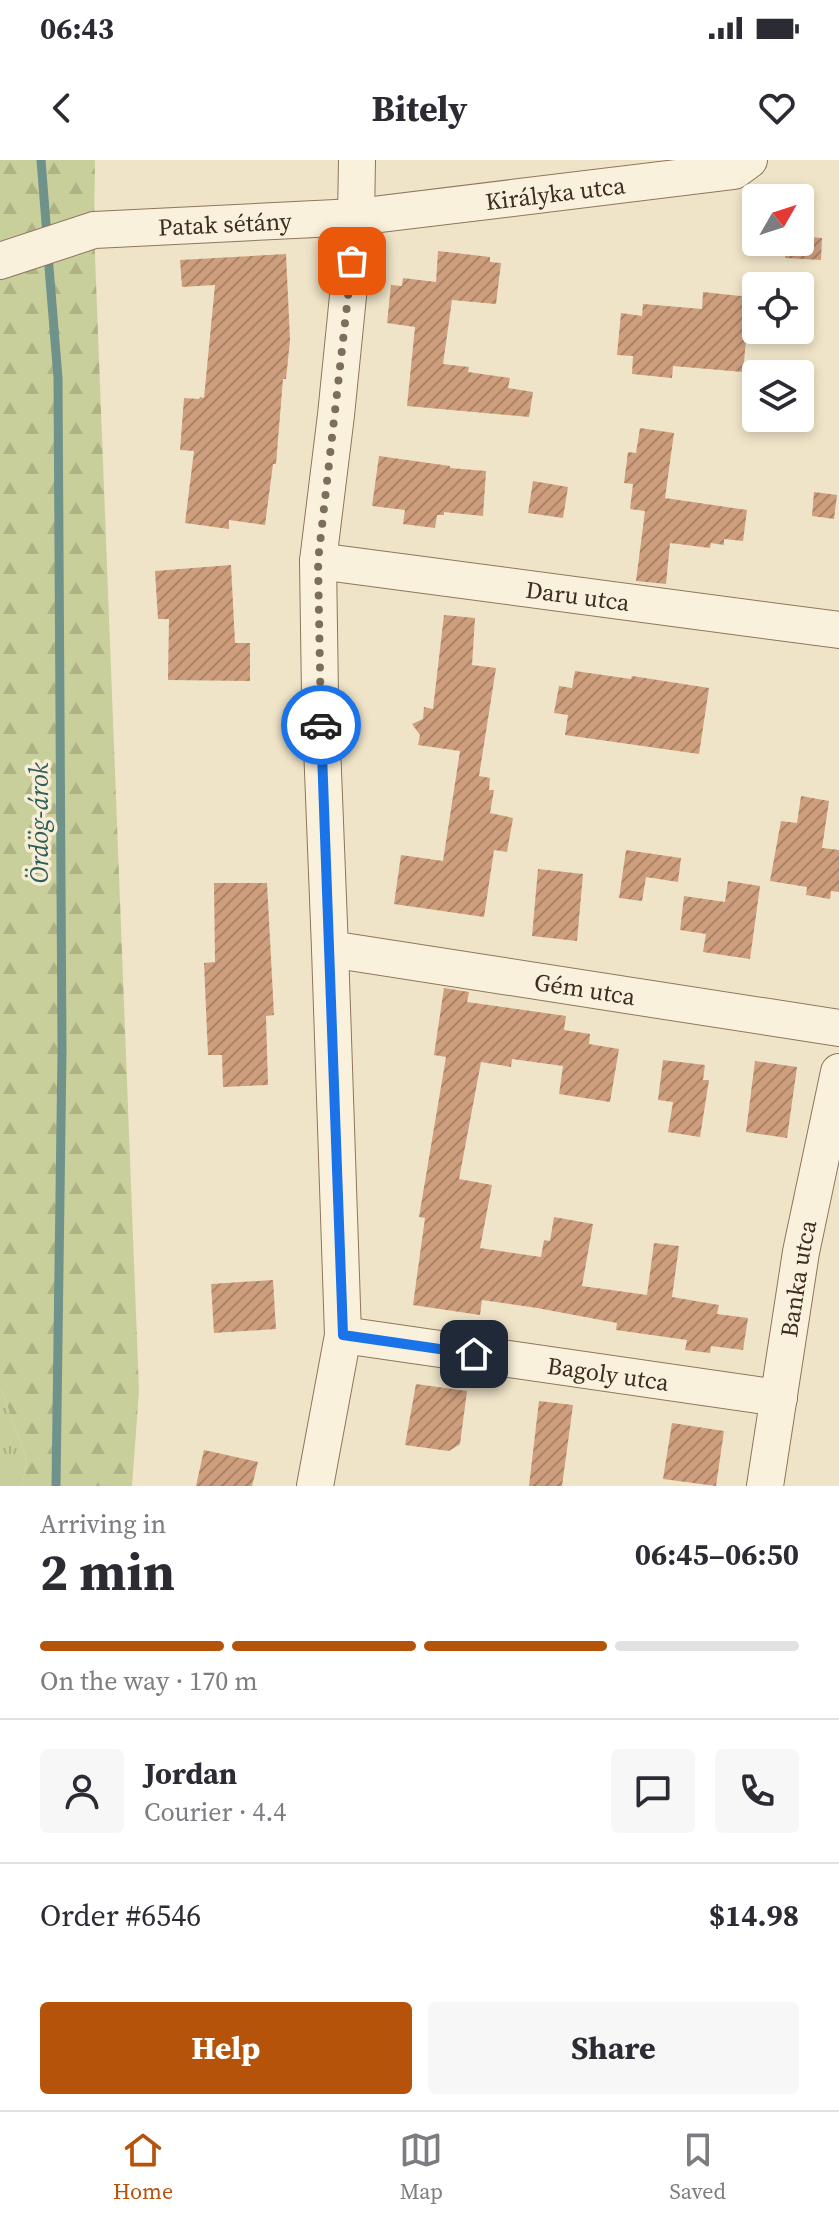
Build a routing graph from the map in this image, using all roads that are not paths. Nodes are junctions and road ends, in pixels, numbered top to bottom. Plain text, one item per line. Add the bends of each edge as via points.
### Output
1 (357, 160) edge
2 (749, 160) edge
3 (356, 217) junction
4 (0, 261) edge
5 (318, 561) junction
6 (839, 630) edge
7 (330, 949) junction
8 (839, 1028) edge
9 (839, 1072) edge
10 (343, 1335) junction
11 (779, 1398) junction
12 (315, 1486) edge
13 (765, 1486) edge

1 - 3 street
2 - 3 street, Királyka utca via 734,171
3 - 4 street, Patak sétány via 94,230
3 - 5 street
5 - 6 street, Daru utca
5 - 7 street
7 - 8 street, Gém utca
7 - 10 street
9 - 11 street, Banka utca via 801,1252
10 - 11 street, Bagoly utca
10 - 12 street
11 - 13 street, Banka utca

